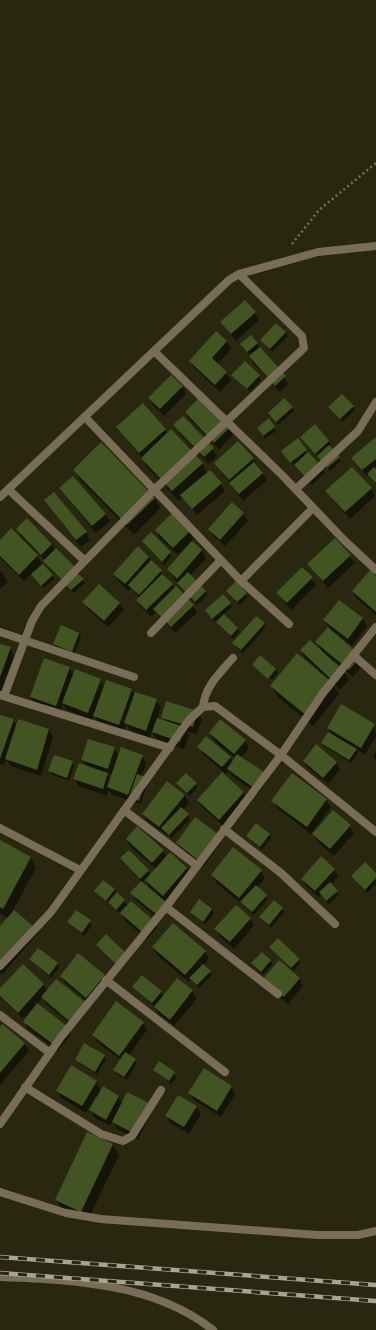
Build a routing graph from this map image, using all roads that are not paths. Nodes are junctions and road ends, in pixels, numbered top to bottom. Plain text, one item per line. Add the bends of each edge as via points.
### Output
1 (376, 246) edge
2 (239, 274) junction
3 (154, 351) junction
4 (376, 402) edge
5 (85, 417) junction
6 (227, 422) junction
7 (8, 489) junction
8 (296, 489) junction
9 (154, 490) junction
10 (0, 497) edge
11 (313, 508) junction
12 (221, 560) junction
13 (85, 561) junction
14 (376, 570) edge
15 (241, 580) junction
16 (289, 624) dead end
17 (376, 627) edge
18 (0, 632) edge
19 (150, 634) dead end
20 (24, 641) junction
21 (353, 656) junction
22 (233, 658) dead end
23 (376, 675) edge
24 (134, 677) dead end
25 (2, 695) edge
26 (203, 707) junction
27 (170, 748) junction
28 (281, 756) junction
29 (124, 810) junction
30 (0, 828) edge
31 (224, 829) junction
32 (376, 832) edge
33 (196, 866) junction
34 (80, 870) junction
35 (166, 907) junction
36 (335, 924) dead end
37 (0, 966) edge
38 (106, 980) junction
39 (278, 994) dead end
40 (0, 1015) edge
41 (50, 1053) junction
42 (225, 1072) dead end
43 (25, 1087) junction
44 (161, 1090) dead end
45 (0, 1124) edge
46 (0, 1192) edge
47 (376, 1231) edge
48 (0, 1277) edge
49 (213, 1330) edge

1 - 2 street via 318,252
2 - 3 street via 229,280
2 - 6 street via 302,336 304,348
3 - 5 street
3 - 6 street
4 - 8 street via 358,431
5 - 7 street
5 - 9 street
6 - 8 street
6 - 9 street
7 - 10 street
7 - 13 street
8 - 11 street
9 - 12 street
9 - 13 street
11 - 14 street
11 - 15 street
12 - 15 street
12 - 19 street
13 - 20 street via 41,606
15 - 16 street
17 - 21 street
18 - 20 street
20 - 24 street
20 - 25 street
21 - 23 street
21 - 28 street via 323,693
22 - 26 street via 208,688
25 - 27 street
26 - 27 street via 189,720
26 - 28 street via 215,706
27 - 29 street
28 - 31 street
28 - 32 street
29 - 33 street
29 - 34 street
30 - 34 street
31 - 33 street
31 - 36 street via 281,873
33 - 35 street
34 - 37 street via 51,912
35 - 38 street
35 - 39 street
38 - 41 street
38 - 42 street
40 - 41 street
41 - 43 street
43 - 44 street via 101,1134 123,1141 132,1136
43 - 45 street
46 - 47 street via 66,1213 101,1219 318,1234 358,1235
48 - 49 street via 59,1280 120,1289 167,1302

